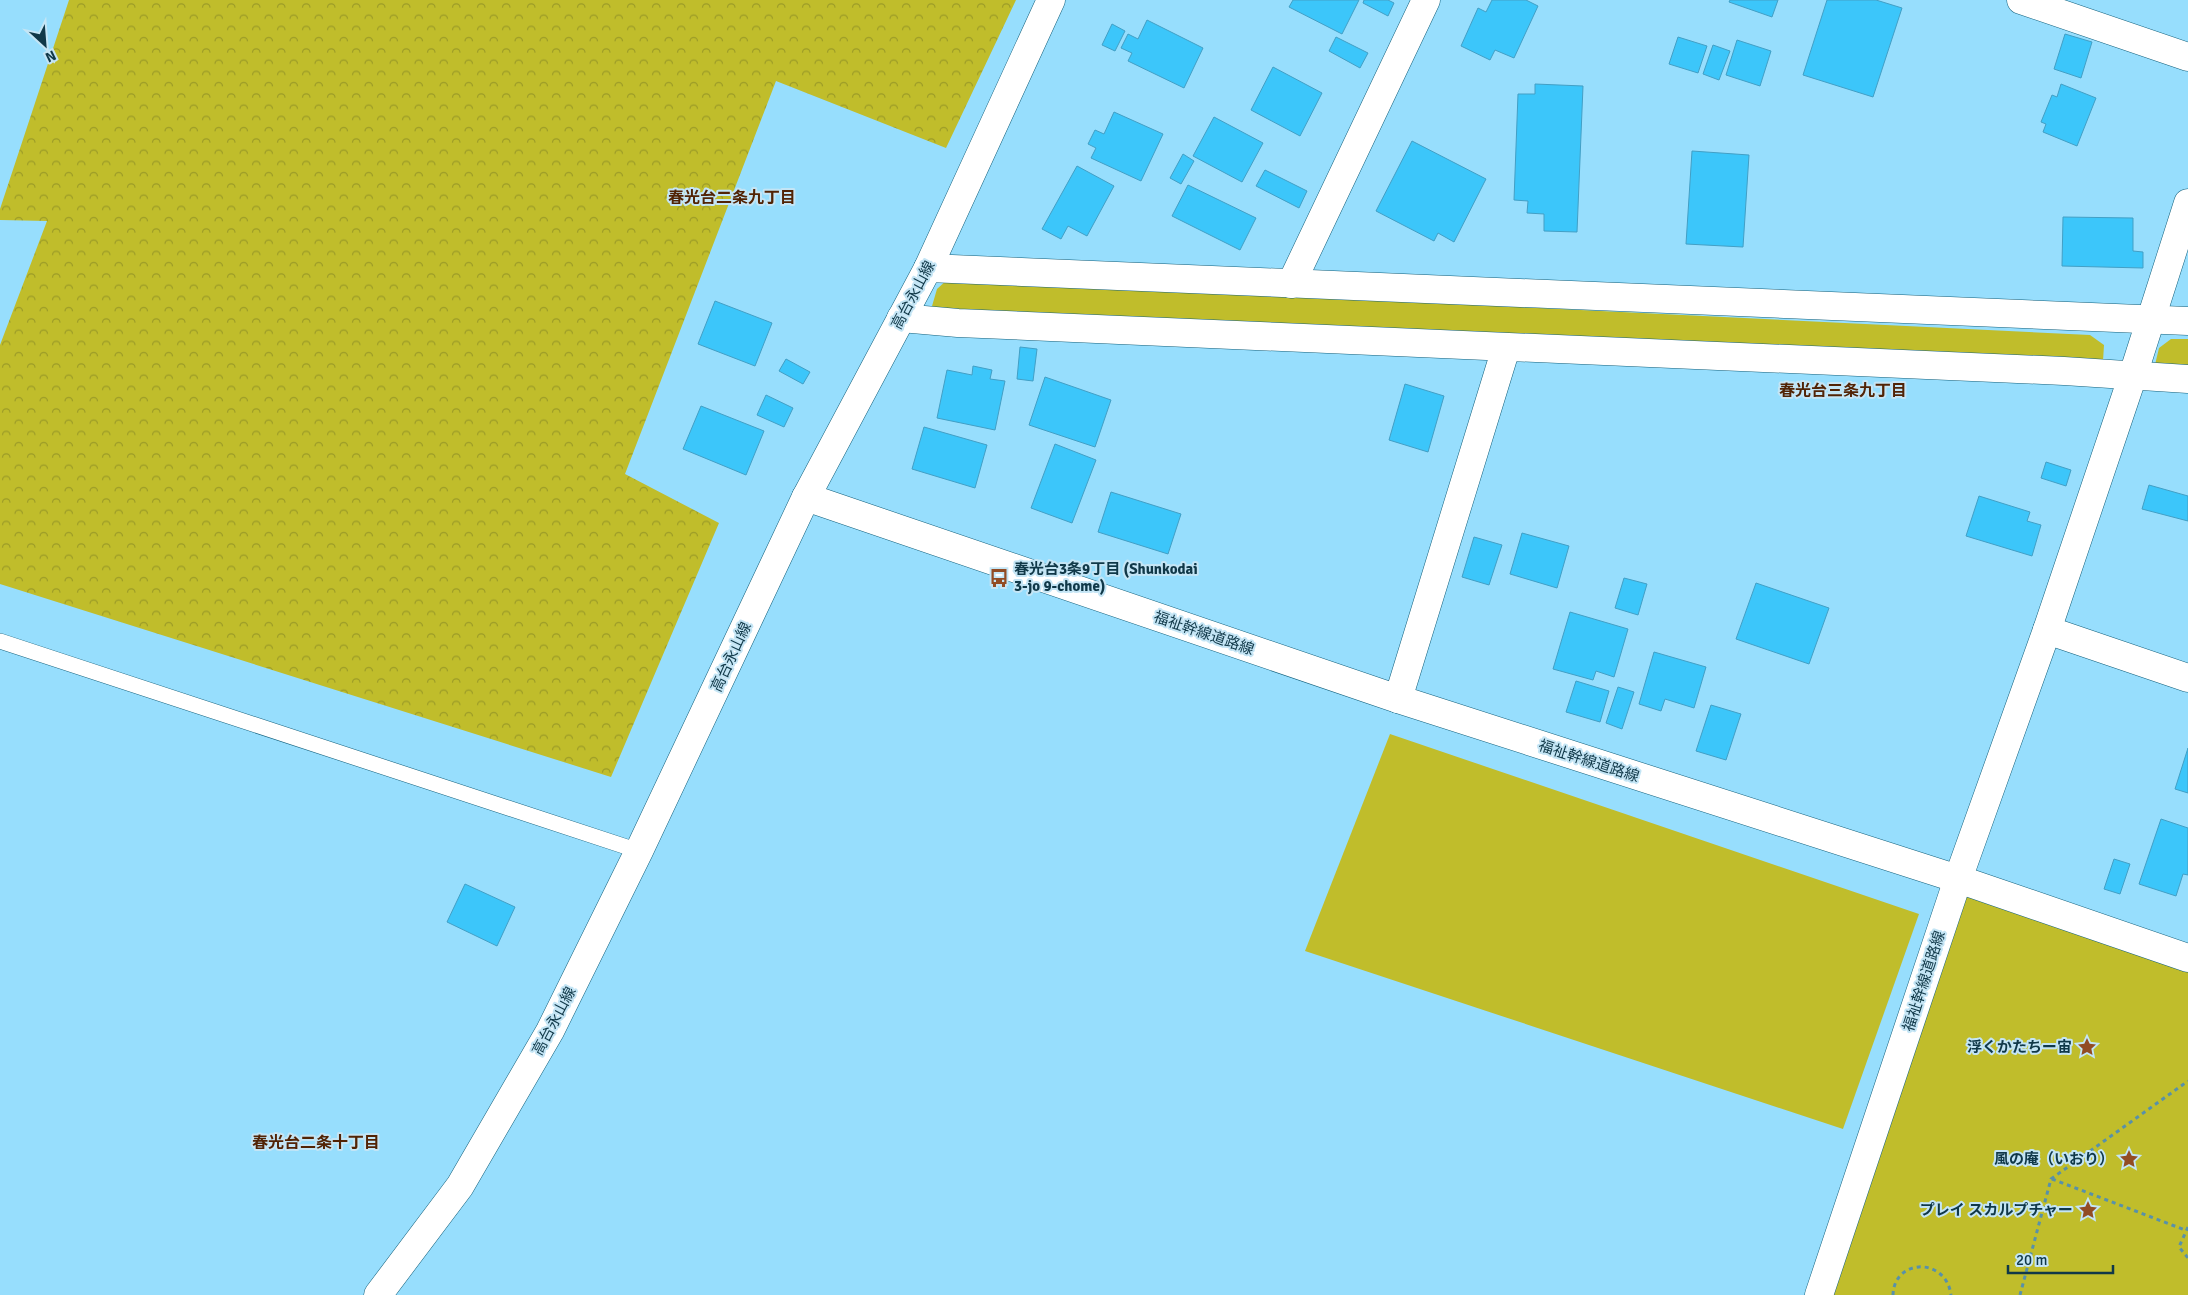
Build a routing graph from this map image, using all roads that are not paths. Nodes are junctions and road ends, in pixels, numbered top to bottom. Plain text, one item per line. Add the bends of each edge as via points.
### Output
1 (1051, 0) edge
2 (1426, 0) edge
3 (2021, 0) edge
4 (2188, 57) edge
5 (2188, 203) edge
6 (928, 268) junction
7 (1292, 284) junction
8 (901, 318) junction
9 (2151, 321) junction
10 (2188, 321) edge
11 (1506, 348) junction
12 (2134, 375) junction
13 (2188, 379) edge
14 (806, 497) junction
15 (2047, 630) junction
16 (0, 641) edge
17 (2188, 678) edge
18 (1398, 699) junction
19 (639, 851) junction
20 (1958, 879) junction
21 (2188, 958) edge
22 (378, 1295) edge
23 (1819, 1295) edge

1 - 6 street, 高台永山線
2 - 7 street
3 - 4 street
5 - 9 street
6 - 7 street
6 - 8 street, 高台永山線
7 - 9 street
8 - 11 street
8 - 14 street, 高台永山線
9 - 10 street
9 - 12 street
11 - 12 street
11 - 18 street
12 - 13 street
12 - 15 street
14 - 18 street, 福祉幹線道路線
14 - 19 street, 高台永山線
15 - 17 street
15 - 20 street
16 - 19 lane
18 - 20 street, 福祉幹線道路線
19 - 22 street, 高台永山線 via 550,1030 465,1177
20 - 21 street
20 - 23 street, 福祉幹線道路線

